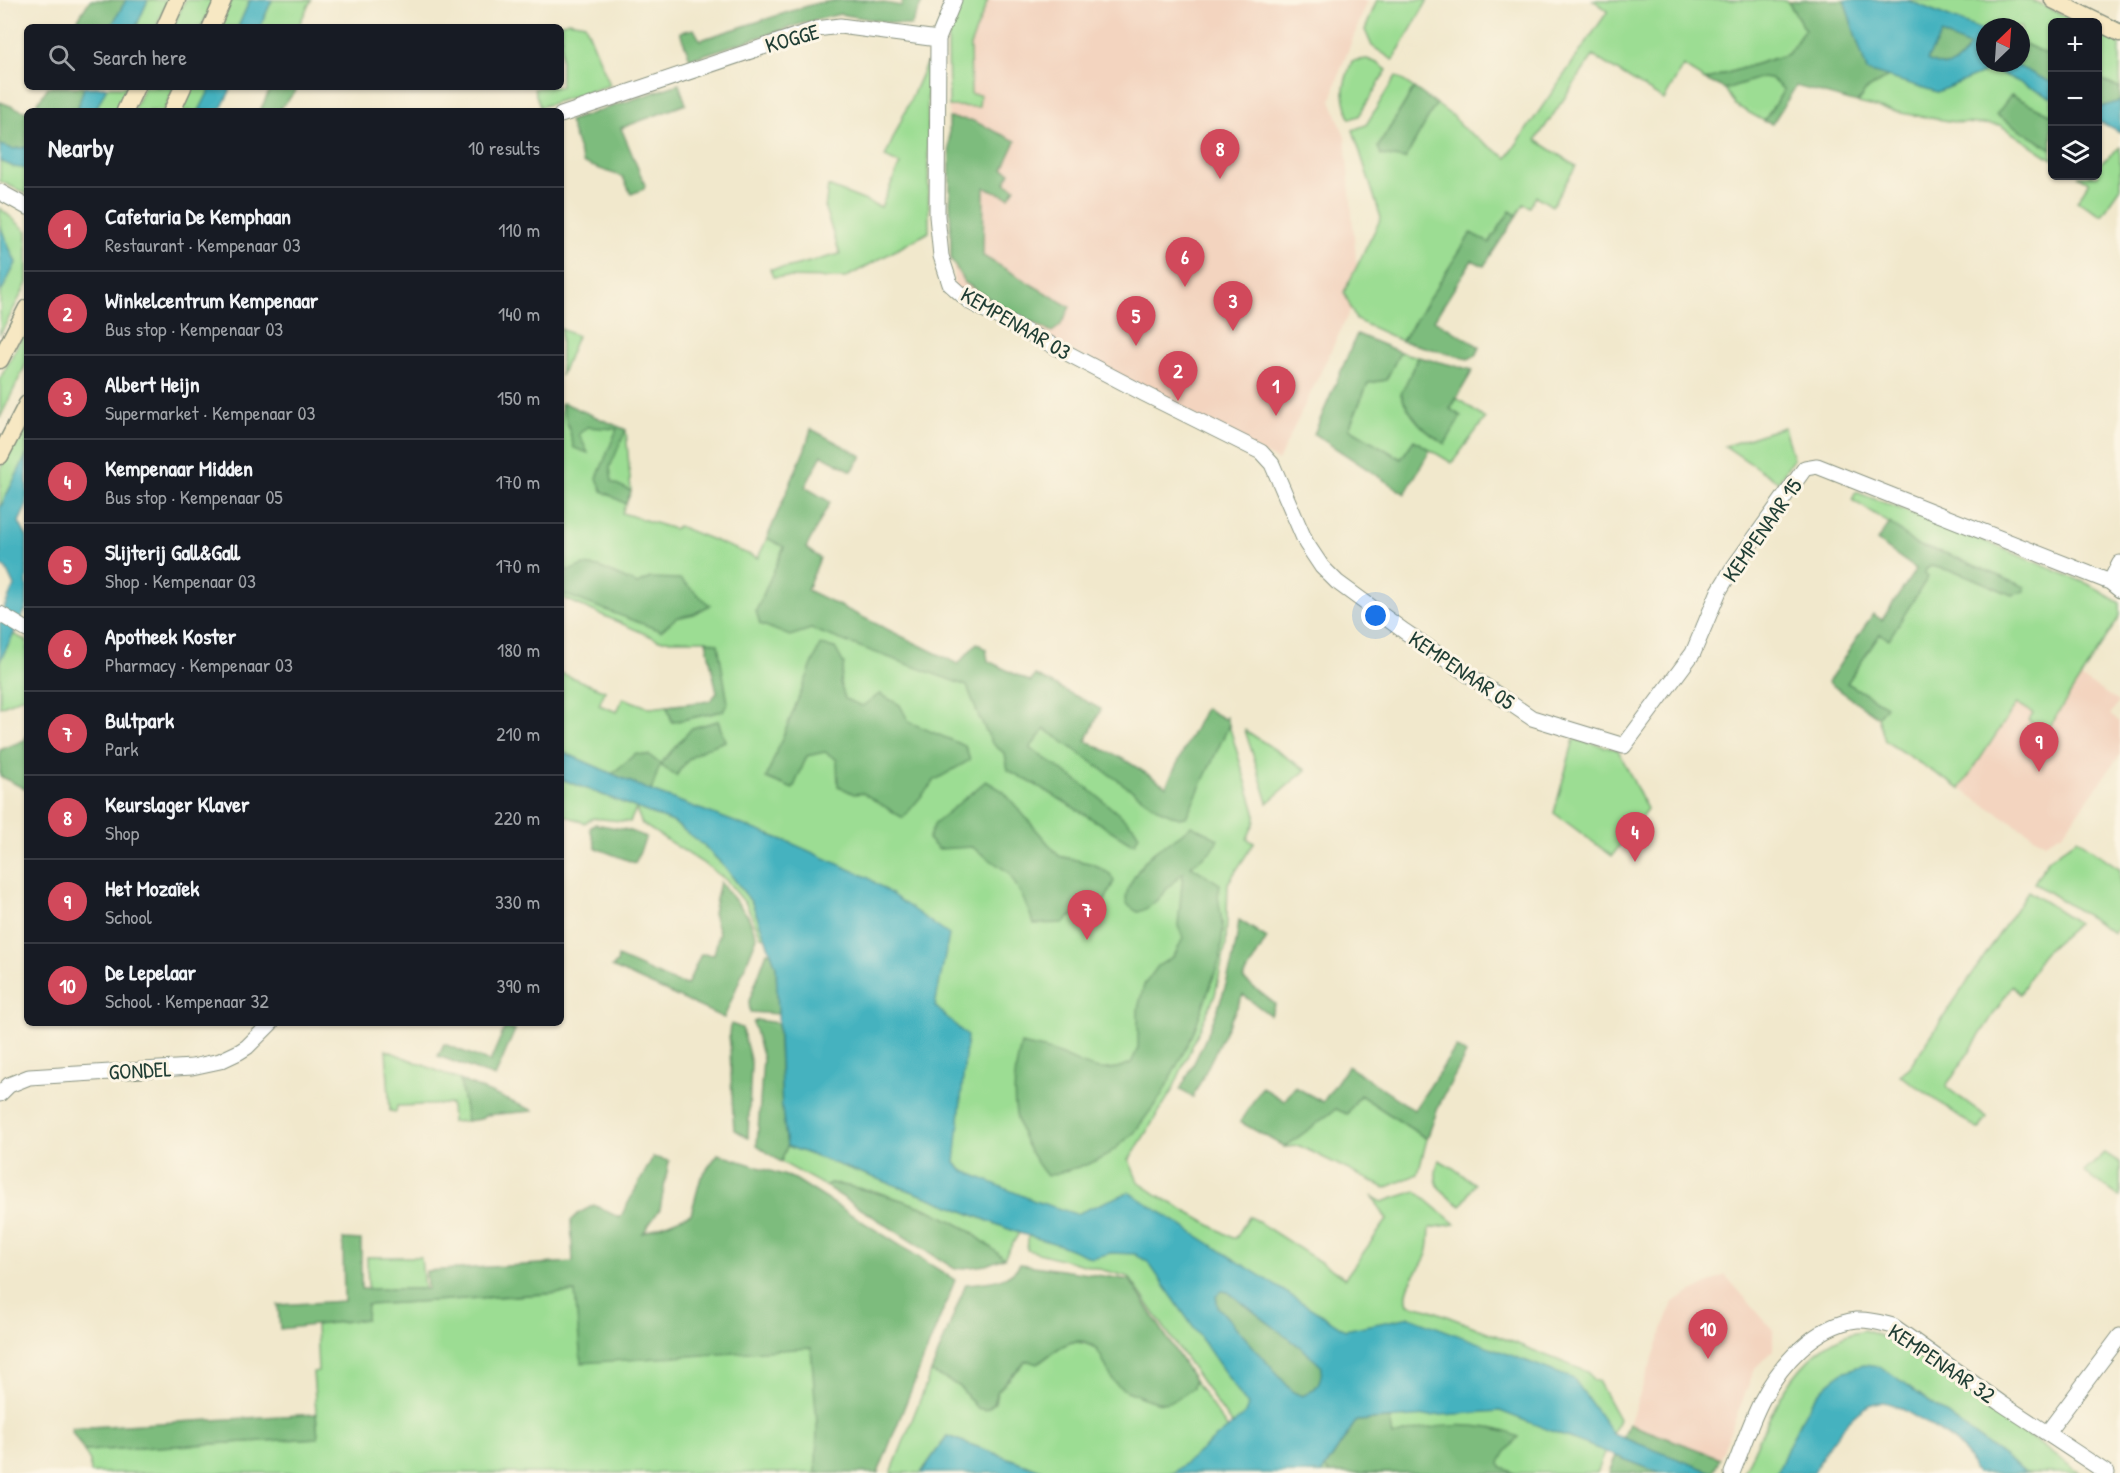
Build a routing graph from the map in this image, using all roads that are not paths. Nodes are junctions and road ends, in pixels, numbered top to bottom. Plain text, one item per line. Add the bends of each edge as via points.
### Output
1 (177, 0) edge
2 (223, 0) edge
3 (954, 0) edge
4 (2053, 0) edge
5 (166, 24) edge
6 (213, 24) edge
7 (2120, 33) edge
8 (938, 39) junction
9 (134, 90) edge
10 (182, 90) edge
11 (126, 108) edge
12 (173, 108) edge
13 (564, 114) edge
14 (0, 192) edge
15 (24, 205) edge
16 (24, 314) edge
17 (0, 360) edge
18 (24, 410) edge
19 (0, 456) edge
20 (1272, 464) joint
21 (2120, 563) edge
22 (2115, 586) edge
23 (0, 614) edge
24 (24, 627) edge
25 (1624, 746) joint
26 (268, 1026) edge
27 (0, 1094) edge
28 (2120, 1336) edge
29 (2047, 1433) junction
30 (1733, 1472) edge
31 (2107, 1473) edge

1 - 5 main road
2 - 6 main road
3 - 8 street, KEMPENAAR 03
4 - 7 main road
8 - 13 street, KOGGE via 840,26 816,29
8 - 20 street, KEMPENAAR 03 via 937,216 941,256 950,284 970,302 1261,452
9 - 11 main road
10 - 12 main road
14 - 15 street
16 - 17 main road
18 - 19 main road
20 - 25 street, KEMPENAAR 05 via 1306,543 1337,582 1532,718
21 - 22 street
22 - 25 street, KEMPENAAR 15 via 1817,466 1806,468 1731,570 1693,653
23 - 24 street
26 - 27 street, GONDEL via 247,1047 220,1061 192,1067 29,1077 9,1085
28 - 29 street
29 - 30 street, KEMPENAAR 32 via 1893,1326 1856,1320 1828,1328 1780,1371 1762,1400
29 - 31 street, KEMPENAAR 32

